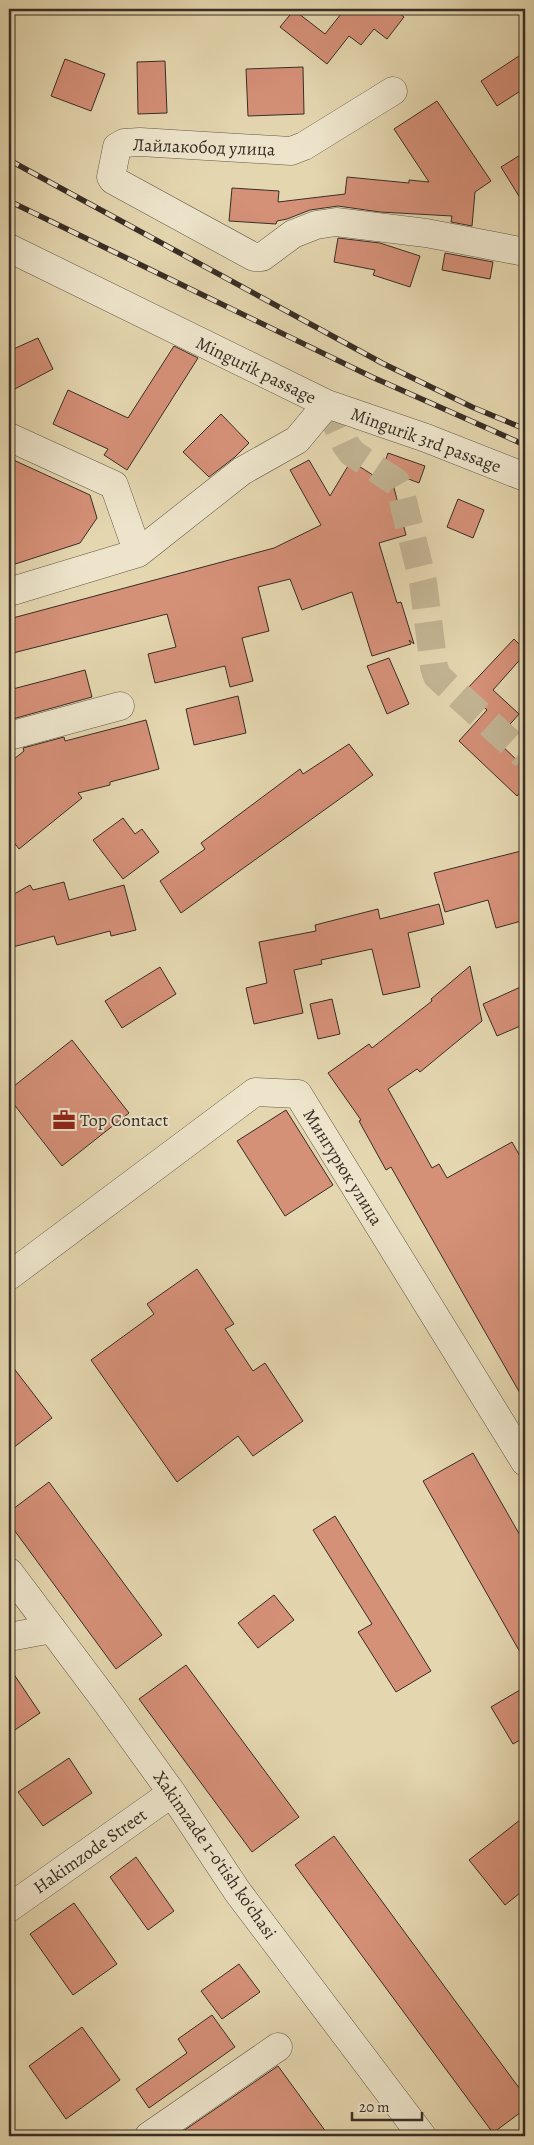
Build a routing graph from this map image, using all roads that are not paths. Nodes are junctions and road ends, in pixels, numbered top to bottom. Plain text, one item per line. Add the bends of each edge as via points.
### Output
1 (393, 91) dead end
2 (9, 248) edge
3 (525, 252) edge
4 (327, 404) junction
5 (9, 437) edge
6 (525, 477) edge
7 (138, 553) junction
8 (9, 592) edge
9 (120, 706) dead end
10 (9, 736) edge
11 (9, 1276) edge
12 (525, 1462) edge
13 (9, 1572) edge
14 (52, 1629) junction
15 (9, 1637) edge
16 (172, 1793) junction
17 (9, 1908) edge
18 (278, 2047) dead end
19 (149, 2136) edge
20 (422, 2136) edge

1 - 3 street, Лайлакобод улица via 304,146 291,150 124,143 117,147 111,178 254,257 262,257 294,234 316,225 336,222 426,233
2 - 4 street, Mingurik passage
4 - 6 street, Mingurik 3rd passage
4 - 7 street, Mingurik passage via 296,440 242,471
5 - 7 street via 114,485
7 - 8 street, Mingurik passage
9 - 10 street
11 - 12 street, Мингурюк улица via 255,1092 298,1094
13 - 14 street, Xakimzade 1-o'tish ko'chasi
14 - 15 street
14 - 16 street, Xakimzade 1-o'tish ko'chasi
16 - 17 street, Hakimzode Street
16 - 20 street, Xakimzade 1-o'tish ko'chasi via 237,1891
18 - 19 street

